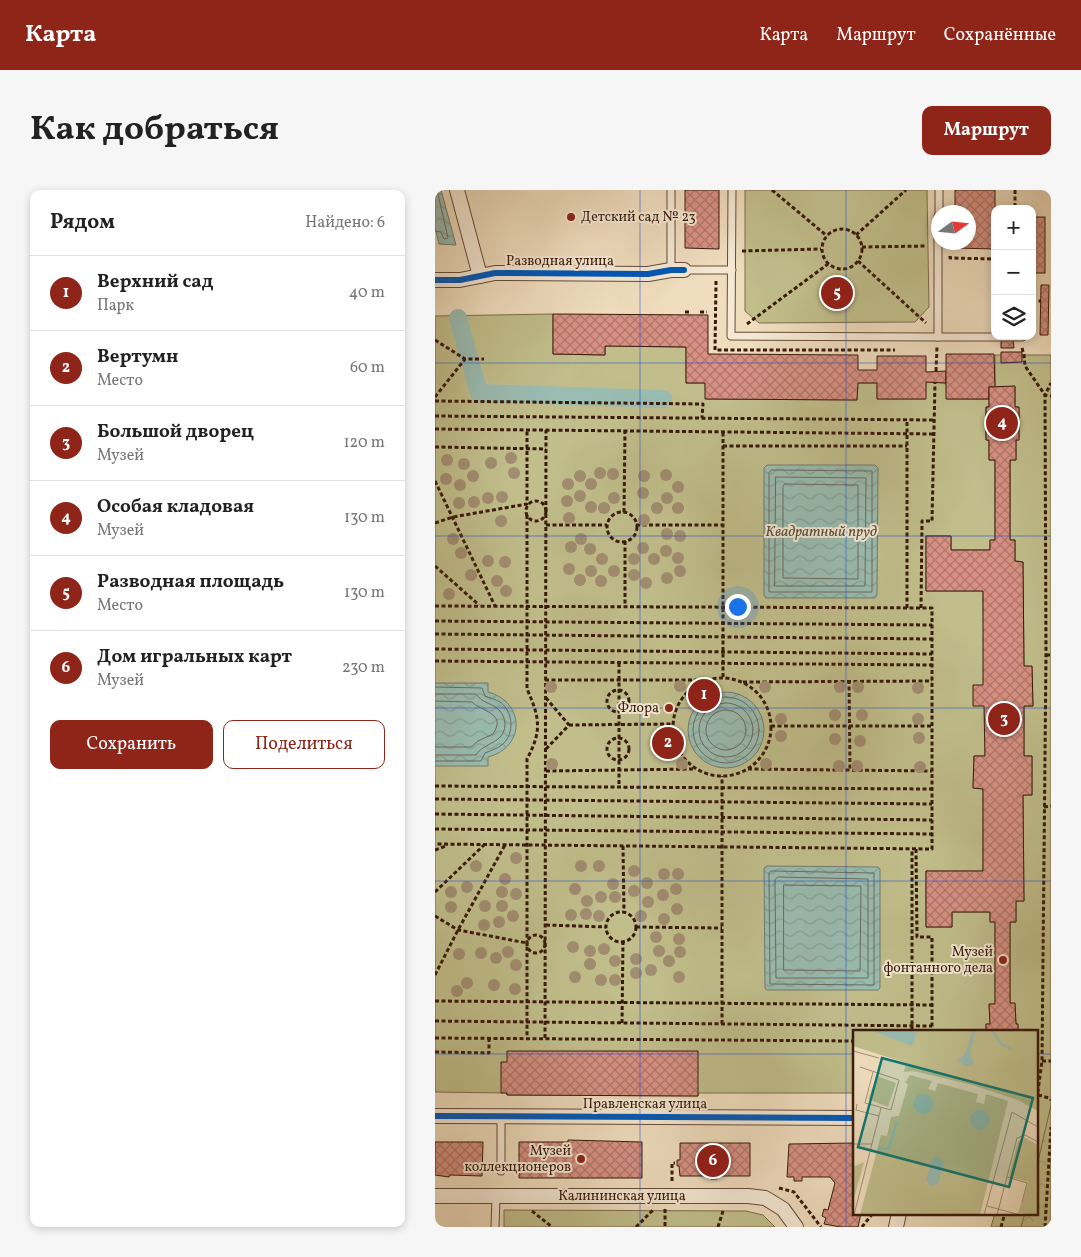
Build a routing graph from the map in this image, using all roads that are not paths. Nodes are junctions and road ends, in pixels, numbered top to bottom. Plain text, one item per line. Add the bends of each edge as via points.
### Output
1 (457, 190) edge
2 (671, 190) edge
3 (732, 190) edge
4 (939, 190) edge
5 (939, 205) edge
6 (938, 250) edge
7 (677, 270) junction
8 (731, 270) junction
9 (480, 276) junction
10 (435, 280) edge
11 (938, 337) junction
12 (991, 337) edge
13 (435, 1116) edge
14 (501, 1116) junction
15 (853, 1118) edge
16 (501, 1171) dead end
17 (435, 1196) edge
18 (496, 1196) junction
19 (899, 1214) edge
20 (495, 1227) edge
21 (796, 1227) edge
22 (896, 1227) edge

1 - 9 street
2 - 7 lane
3 - 8 lane
4 - 5 lane
6 - 11 lane
7 - 8 lane
7 - 9 street, Разводная улица via 648,274 495,273
8 - 11 lane via 731,336
9 - 10 street, Разводная улица
11 - 12 lane
13 - 14 street, Правленская улица
14 - 15 street, Правленская улица
14 - 16 lane
17 - 18 street, Калининская улица
18 - 20 lane
18 - 21 street, Калининская улица via 748,1196 765,1198 783,1209
19 - 22 street

